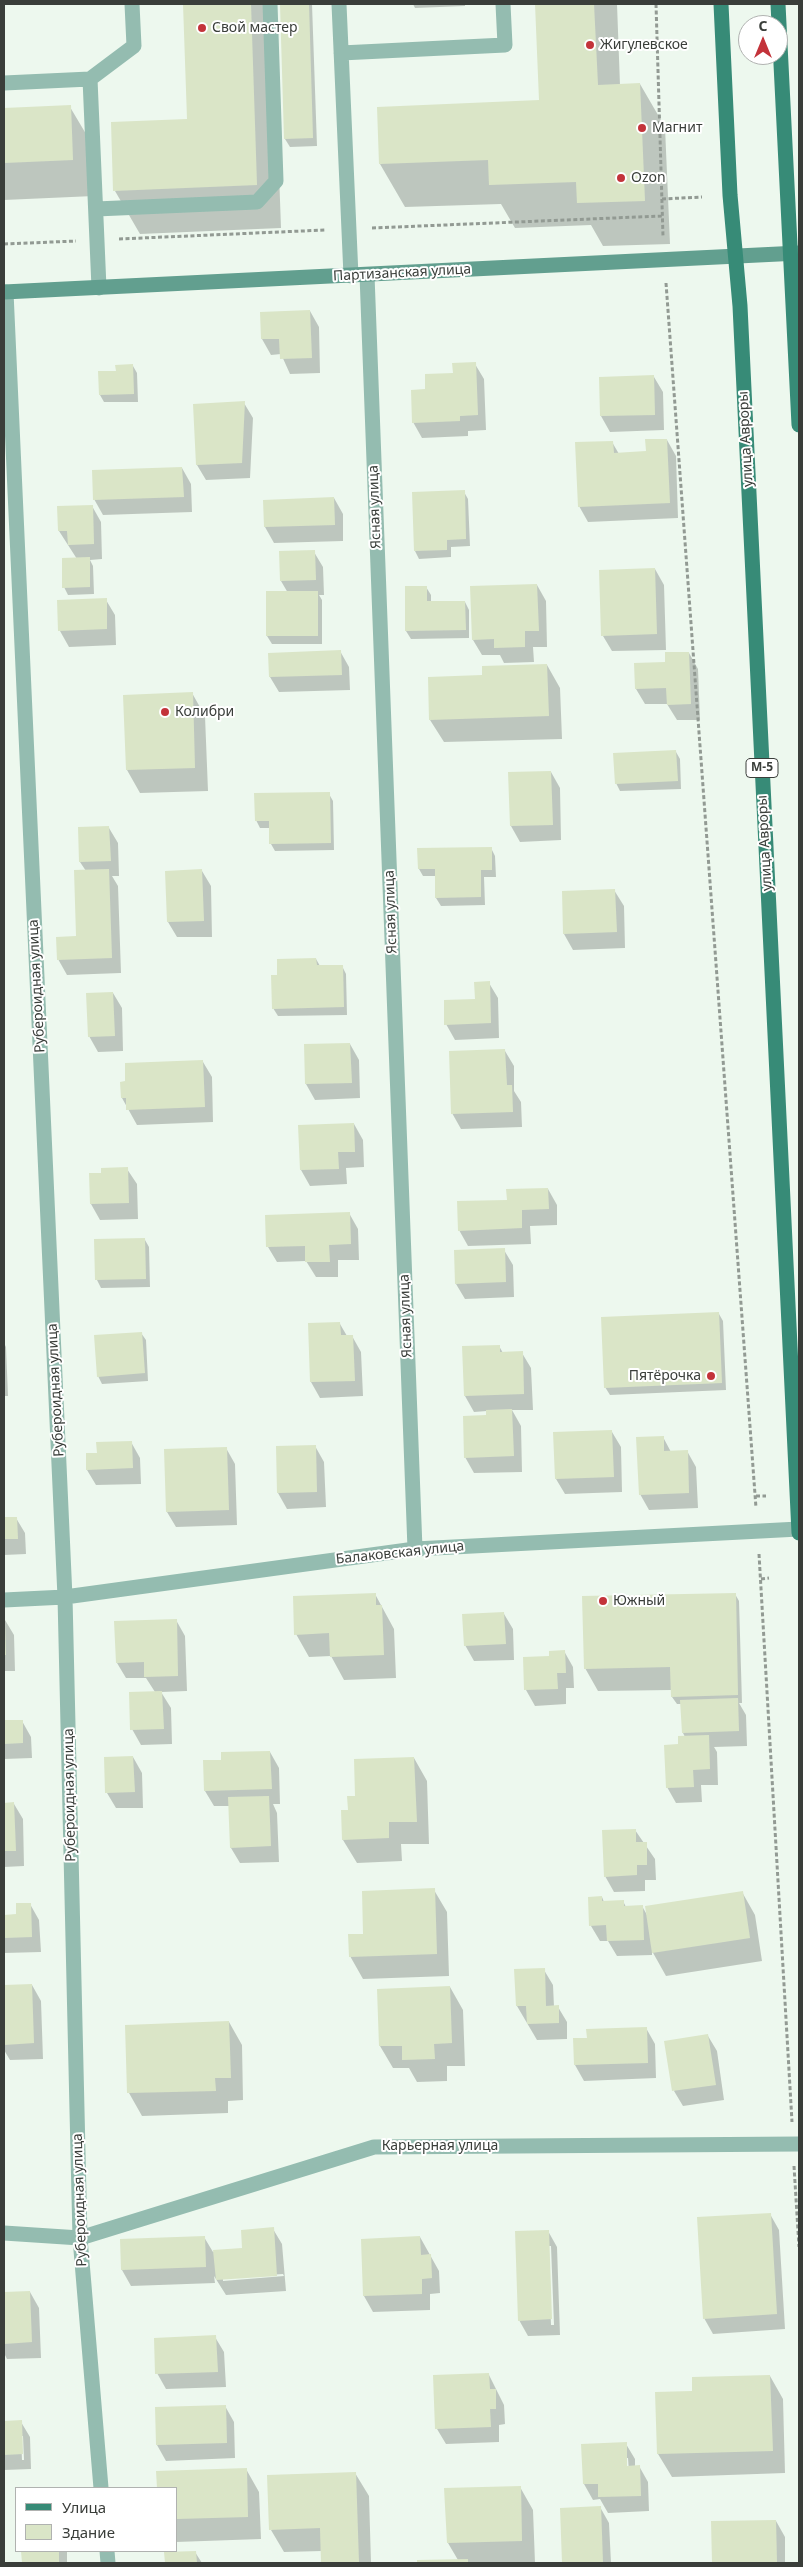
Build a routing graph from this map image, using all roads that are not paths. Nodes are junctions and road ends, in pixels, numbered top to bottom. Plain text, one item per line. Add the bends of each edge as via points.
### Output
1 (132, 4) edge
2 (270, 4) edge
3 (339, 4) edge
4 (503, 4) edge
5 (721, 4) edge
6 (778, 4) edge
7 (341, 53) junction
8 (90, 78) junction
9 (4, 82) edge
10 (96, 209) junction
11 (796, 254) edge
12 (734, 257) junction
13 (366, 275) junction
14 (351, 276) junction
15 (99, 288) junction
16 (5, 292) edge
17 (799, 425) edge
18 (799, 1529) edge
19 (799, 1533) edge
20 (415, 1549) junction
21 (65, 1597) junction
22 (4, 1600) edge
23 (796, 2144) edge
24 (4, 2233) edge
25 (80, 2238) junction
26 (101, 2487) edge

1 - 8 street via 134,46
2 - 10 street via 276,181 257,202
3 - 7 street
4 - 7 street via 505,44
5 - 12 main road, улица Авроры / М-5
6 - 11 main road
7 - 14 street
8 - 9 street
8 - 10 street
10 - 15 street
11 - 12 street, Партизанская улица
11 - 17 main road
12 - 13 street, Партизанская улица
12 - 18 main road, улица Авроры / М-5 via 740,306
13 - 14 street, Партизанская улица
13 - 20 street, Ясная улица
14 - 15 street, Партизанская улица
15 - 16 street, Партизанская улица
16 - 21 street, Рубероидная улица
18 - 19 main road, улица Авроры / М-5
18 - 20 street, Балаковская улица
20 - 21 street, Балаковская улица
21 - 22 street, Балаковская улица
21 - 25 street, Рубероидная улица
23 - 25 street, Карьерная улица via 374,2147
24 - 25 street, Карьерная улица
25 - 26 street, Рубероидная улица

